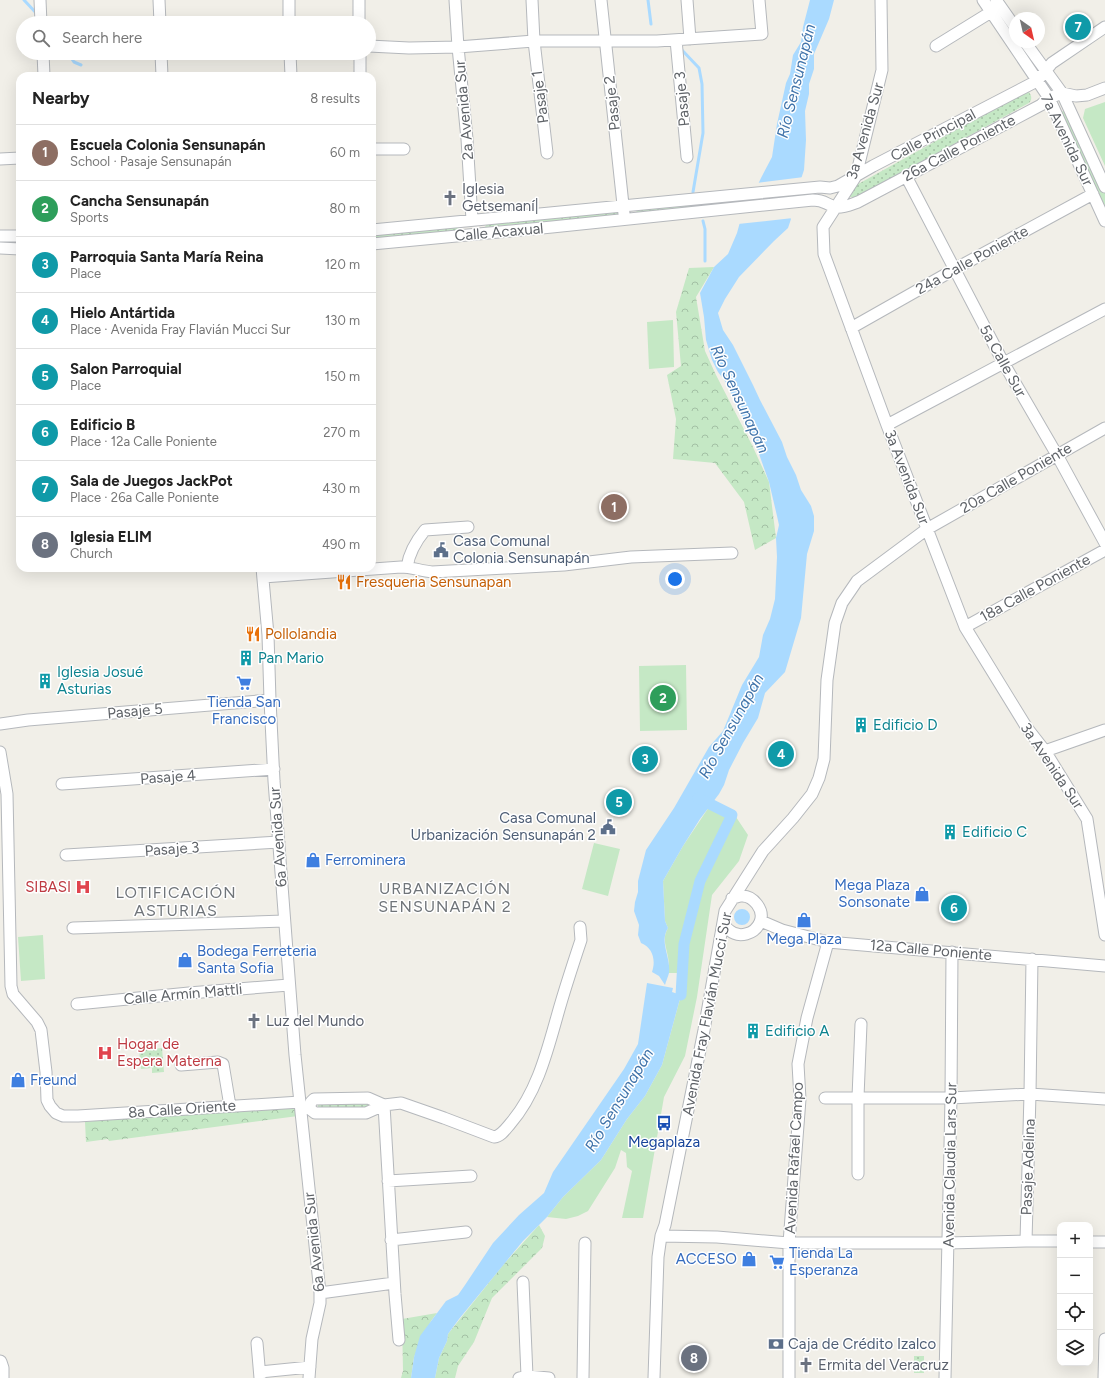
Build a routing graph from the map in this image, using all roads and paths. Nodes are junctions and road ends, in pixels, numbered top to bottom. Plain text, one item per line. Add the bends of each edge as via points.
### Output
1 (40, 0) edge
2 (159, 0) edge
3 (289, 0) edge
4 (359, 0) edge
5 (455, 0) edge
6 (532, 0) edge
7 (601, 0) edge
8 (687, 0) edge
9 (759, 0) edge
10 (880, 0) edge
11 (983, 0) edge
12 (996, 0) edge
13 (991, 12) junction
14 (41, 16) edge
15 (160, 16) edge
16 (289, 16) edge
17 (359, 16) edge
18 (1009, 18) edge
19 (1105, 27) edge
20 (690, 39) junction
21 (676, 40) junction
22 (605, 41) junction
23 (534, 42) junction
24 (376, 46) edge
25 (936, 46) dead end
26 (458, 47) junction
27 (1029, 48) edge
28 (43, 60) edge
29 (161, 60) edge
30 (290, 60) edge
31 (360, 60) edge
32 (1045, 71) junction
33 (44, 72) edge
34 (162, 72) edge
35 (291, 72) edge
36 (360, 72) edge
37 (1037, 81) junction
38 (1105, 88) edge
39 (1062, 93) junction
40 (1049, 98) junction
41 (376, 149) edge
42 (404, 149) dead end
43 (547, 153) dead end
44 (687, 157) dead end
45 (16, 158) edge
46 (0, 159) edge
47 (856, 176) junction
48 (906, 176) junction
49 (1105, 187) edge
50 (825, 188) joint
51 (1093, 194) junction
52 (622, 207) junction
53 (836, 208) junction
54 (625, 219) junction
55 (472, 220) junction
56 (1105, 221) edge
57 (376, 230) edge
58 (481, 234) junction
59 (0, 236) edge
60 (16, 236) edge
61 (464, 236) junction
62 (376, 244) edge
63 (0, 248) edge
64 (16, 248) edge
65 (954, 269) junction
66 (1105, 308) edge
67 (851, 328) junction
68 (1003, 362) junction
69 (887, 425) junction
70 (1105, 428) edge
71 (1057, 455) junction
72 (468, 527) dead end
73 (928, 529) junction
74 (1105, 543) edge
75 (1105, 550) edge
76 (732, 553) dead end
77 (407, 567) junction
78 (376, 568) edge
79 (262, 572) edge
80 (965, 627) junction
81 (270, 700) junction
82 (0, 724) edge
83 (1105, 730) edge
84 (1045, 751) junction
85 (0, 752) edge
86 (274, 769) junction
87 (62, 784) dead end
88 (279, 842) junction
89 (66, 855) dead end
90 (732, 898) junction
91 (284, 921) junction
92 (761, 921) junction
93 (723, 923) junction
94 (580, 927) dead end
95 (73, 928) dead end
96 (1105, 935) edge
97 (828, 942) junction
98 (952, 952) junction
99 (1032, 959) junction
100 (1105, 966) edge
101 (289, 985) junction
102 (77, 1004) dead end
103 (860, 1024) dead end
104 (181, 1065) dead end
105 (1030, 1094) junction
106 (858, 1097) junction
107 (825, 1098) dead end
108 (951, 1098) junction
109 (1105, 1099) edge
110 (304, 1104) junction
111 (384, 1105) junction
112 (230, 1106) junction
113 (858, 1174) dead end
114 (471, 1176) dead end
115 (388, 1180) junction
116 (466, 1232) dead end
117 (661, 1236) junction
118 (392, 1240) junction
119 (1026, 1241) junction
120 (1057, 1241) edge
121 (1093, 1242) edge
122 (1105, 1242) edge
123 (585, 1243) dead end
124 (789, 1243) junction
125 (948, 1243) junction
126 (523, 1282) dead end
127 (394, 1283) junction
128 (320, 1293) junction
129 (1105, 1339) edge
130 (399, 1340) dead end
131 (257, 1343) dead end
132 (0, 1362) edge
133 (310, 1372) edge
134 (260, 1375) edge
135 (523, 1377) edge
136 (2, 1378) edge
137 (549, 1378) edge
138 (583, 1378) edge
139 (654, 1378) edge
140 (789, 1378) edge
141 (945, 1378) edge
142 (1104, 1378) edge

1 - 14 street
2 - 15 street
3 - 16 street
4 - 17 street
5 - 26 street, 2a Avenida Sur
6 - 23 street, Pasaje 1
7 - 22 street, Pasaje 2
8 - 20 street
9 - 20 street via 762,34
10 - 47 street, 3a Avenida Sur via 882,70
11 - 13 street
12 - 18 street
13 - 25 street
13 - 37 street
19 - 32 street via 1052,63
20 - 21 street
21 - 22 street
21 - 44 street, Pasaje 3
22 - 23 street
22 - 52 street, Pasaje 2
23 - 26 street
23 - 43 street, Pasaje 1
24 - 26 street
26 - 55 street, 2a Avenida Sur
27 - 32 street
28 - 33 street
29 - 34 street
30 - 35 street
31 - 36 street
32 - 37 street, Calle Principal
32 - 39 street, 7a Avenida Sur
37 - 40 street, 7a Avenida Sur
37 - 47 street, Calle Principal
38 - 39 street, 26a Calle Poniente via 1076,96
39 - 40 street, 26a Calle Poniente
39 - 49 street, 7a Avenida Sur
40 - 48 street, 26a Calle Poniente
40 - 51 street, 7a Avenida Sur
41 - 42 street
45 - 46 street
47 - 50 street, Calle Principal via 838,186
47 - 53 street, 3a Avenida Sur
48 - 53 street, 26a Calle Poniente via 858,202
48 - 65 street, 5a Calle Sur
50 - 52 street, Calle Acaxual
51 - 56 street, 7a Avenida Sur
51 - 65 street, 24a Calle Poniente
52 - 54 street
52 - 55 street, Calle Acaxual
53 - 54 street, Calle Acaxual via 820,200 813,200
53 - 67 street, 3a Avenida Sur via 823,227 823,246
54 - 58 street, Calle Acaxual
55 - 57 street, Calle Acaxual
55 - 58 street via 476,223 477,232
55 - 61 street via 468,233
58 - 61 street, Calle Acaxual
59 - 60 street
61 - 62 street, Calle Acaxual
63 - 64 street
65 - 67 street, 24a Calle Poniente
65 - 68 street, 5a Calle Sur
66 - 68 street
67 - 69 street, 3a Avenida Sur
68 - 69 street
68 - 71 street, 5a Calle Sur
69 - 73 street, 3a Avenida Sur
70 - 71 street, 20a Calle Poniente
71 - 73 street, 20a Calle Poniente
71 - 74 street, 5a Calle Sur
72 - 77 street via 426,530 418,538 408,557
73 - 80 street, 3a Avenida Sur
73 - 90 street, Avenida Fray Flavián Mucci Sur via 857,581 842,604 835,623 828,680 824,759 819,778 812,794 763,851
75 - 80 street, 18a Calle Poniente
76 - 77 street via 630,557 564,565 432,572
77 - 78 street
79 - 81 street, 6a Avenida Sur via 268,635
80 - 84 street, 3a Avenida Sur via 1026,728
81 - 82 street, Pasaje 5
81 - 86 street, 6a Avenida Sur
83 - 84 street
84 - 96 street, 3a Avenida Sur via 1087,819
85 - 112 street, 8a Calle Oriente via 6,794 11,986 13,994 41,1030 47,1100 50,1106 63,1116
86 - 87 street, Pasaje 4
86 - 88 street, 6a Avenida Sur
88 - 89 street, Pasaje 3
88 - 91 street, 6a Avenida Sur
90 - 92 street via 751,898 758,904
90 - 93 street, Avenida Fray Flavián Mucci Sur via 725,911
91 - 95 street
91 - 101 street, 6a Avenida Sur
92 - 93 street via 754,930 737,935
92 - 97 street, 12a Calle Poniente via 782,930
93 - 117 street, Avenida Fray Flavián Mucci Sur via 685,1128
94 - 111 street, 8a Calle Oriente via 580,940 540,1074 524,1105 503,1132 494,1137 401,1103
97 - 98 street, 12a Calle Poniente
97 - 124 street, Avenida Rafael Campo via 807,1018 798,1064 800,1099
98 - 99 street, 12a Calle Poniente
98 - 108 street, Avenida Claudia Lars Sur
99 - 100 street, 12a Calle Poniente
99 - 105 street, Pasaje Adelina
101 - 102 street, Calle Armín Mattli
101 - 110 street, 6a Avenida Sur via 294,1055
103 - 106 street
104 - 112 street via 218,1062 223,1064
105 - 108 street
105 - 109 street
105 - 119 street, Pasaje Adelina
106 - 107 street
106 - 108 street
106 - 113 street
108 - 125 street, Avenida Claudia Lars Sur
110 - 111 street, 8a Calle Oriente via 315,1113 327,1114 366,1113
110 - 112 street, 8a Calle Oriente
110 - 128 street, 6a Avenida Sur
111 - 115 street
114 - 115 street
115 - 118 street
116 - 118 street
117 - 124 street via 717,1237
117 - 139 street, Avenida Fray Flavián Mucci Sur
118 - 127 street
119 - 120 street
119 - 125 street
121 - 122 street
123 - 138 street
124 - 125 street
124 - 140 street, Avenida Rafael Campo
125 - 141 street, Avenida Claudia Lars Sur
126 - 135 street
127 - 128 street
127 - 130 street
128 - 133 street, 6a Avenida Sur via 312,1339
129 - 142 street
131 - 134 street
132 - 136 street
133 - 134 street
135 - 137 street

